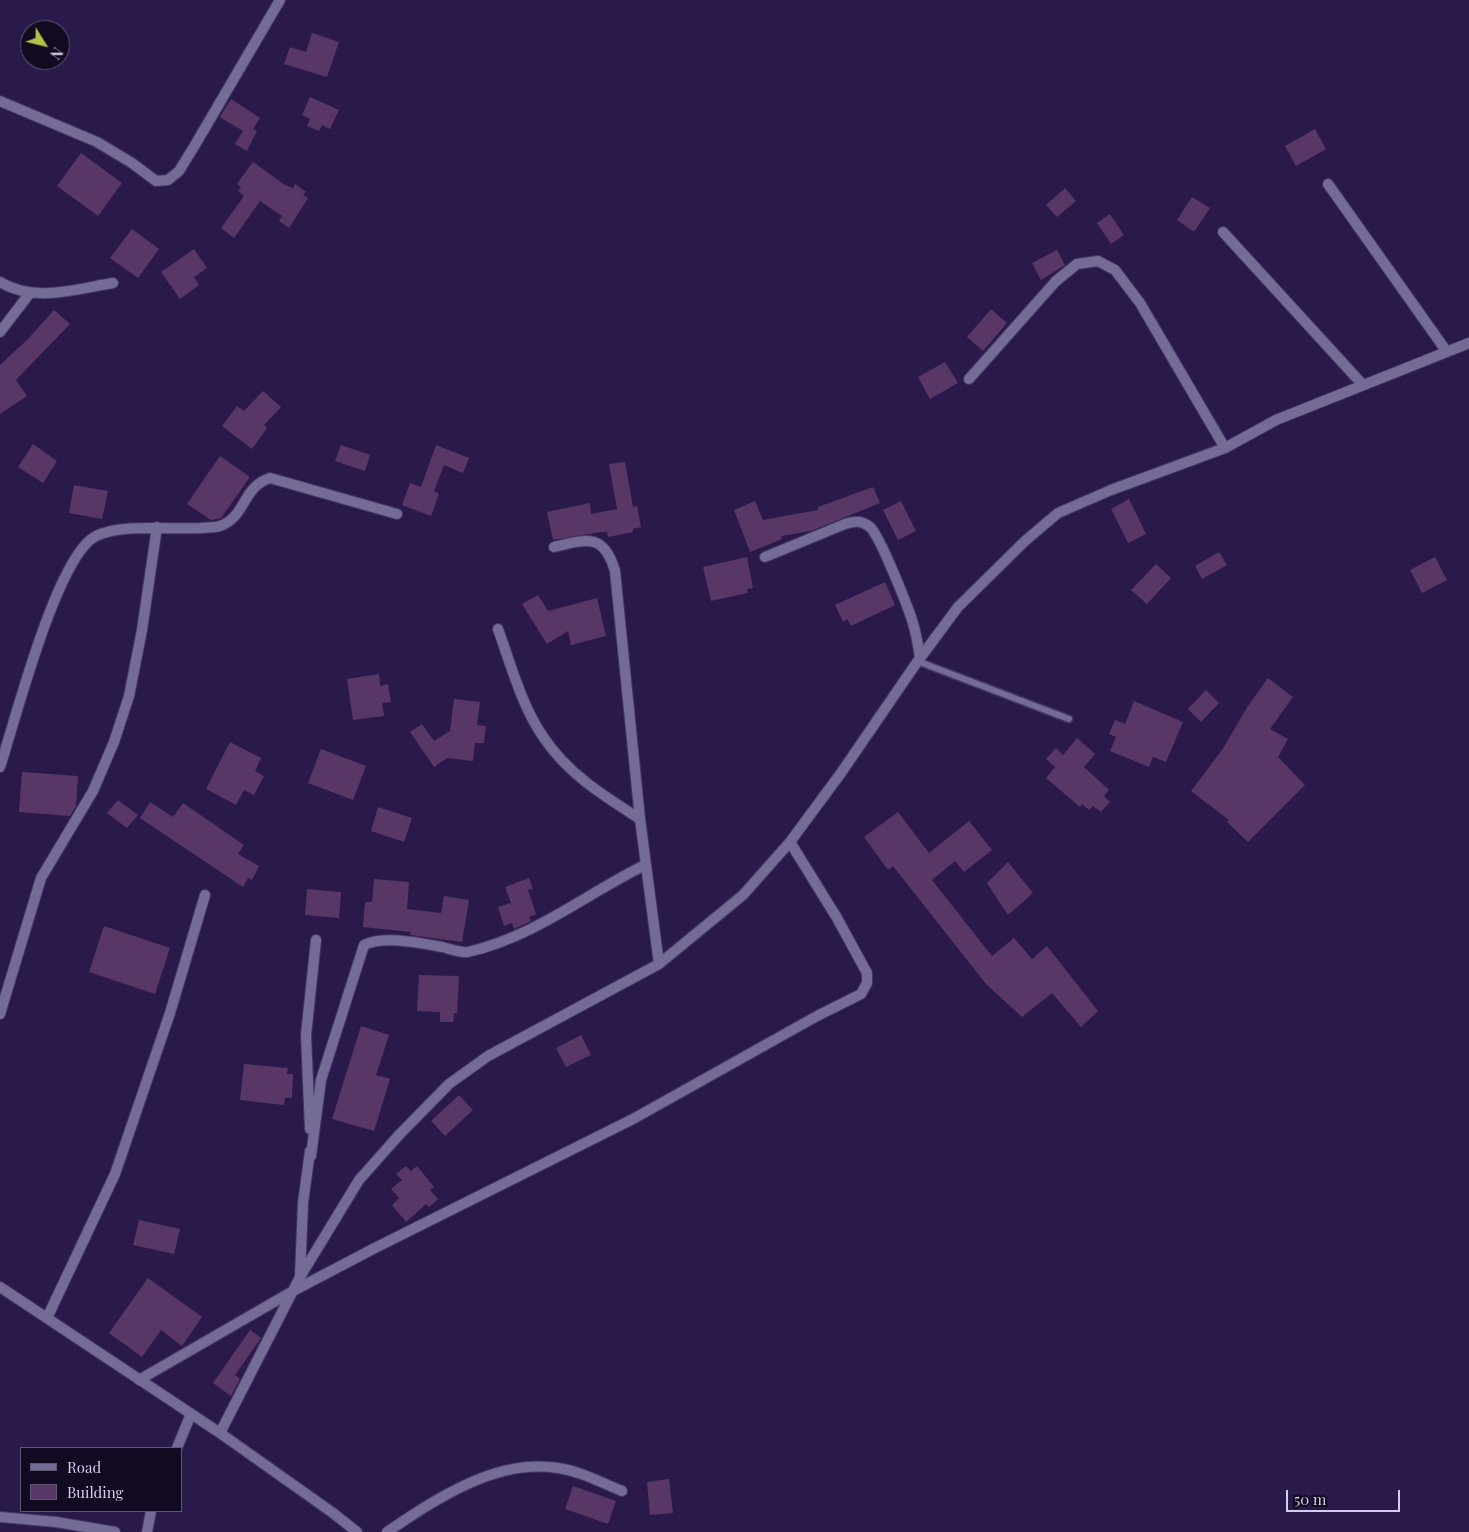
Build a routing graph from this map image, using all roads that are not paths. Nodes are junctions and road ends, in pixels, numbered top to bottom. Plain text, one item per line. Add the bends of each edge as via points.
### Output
1 (280, 0) edge
2 (0, 101) edge
3 (1328, 184) dead end
4 (1223, 232) dead end
5 (0, 282) edge
6 (113, 283) dead end
7 (30, 293) junction
8 (0, 332) edge
9 (1469, 343) edge
10 (1447, 352) junction
11 (969, 379) dead end
12 (1363, 385) junction
13 (1225, 448) junction
14 (398, 514) dead end
15 (157, 527) junction
16 (554, 547) dead end
17 (765, 557) dead end
18 (498, 629) dead end
19 (919, 659) junction
20 (1068, 719) dead end
21 (0, 767) edge
22 (640, 819) junction
23 (790, 842) junction
24 (645, 865) junction
25 (205, 895) dead end
26 (316, 940) dead end
27 (659, 964) junction
28 (0, 1014) edge
29 (310, 1156) junction
30 (300, 1277) junction
31 (0, 1287) edge
32 (293, 1291) junction
33 (47, 1318) junction
34 (139, 1380) junction
35 (191, 1414) junction
36 (220, 1433) junction
37 (177, 1447) edge
38 (622, 1491) dead end
39 (151, 1512) edge
40 (0, 1517) edge
41 (115, 1532) edge
42 (148, 1532) edge
43 (357, 1532) edge
44 (387, 1532) edge

1 - 2 street via 179,171 168,180 156,181 97,142
3 - 10 street
4 - 12 street
5 - 7 street via 20,292
6 - 7 street
7 - 8 street
9 - 10 street
10 - 12 street
11 - 13 street via 1056,281 1077,264 1098,260 1115,270 1140,303
12 - 13 street via 1276,420
13 - 19 street via 1058,513 958,607
14 - 15 street via 270,478 254,486 238,512 219,527 179,530
15 - 21 street via 97,536 82,547 70,564 57,592
15 - 28 street via 130,696 93,790 41,878
16 - 22 street via 581,541 596,542 610,554 615,571
17 - 19 street via 855,521 872,528 914,626
18 - 22 street via 532,719 544,739 593,789
19 - 20 lane
19 - 23 street
22 - 24 street
23 - 27 street via 743,895
23 - 32 street via 867,973 867,983 861,994 633,1119
24 - 27 street
24 - 29 street via 607,883 551,920 512,939 466,952 398,940 374,940 364,945 321,1080
25 - 33 street via 170,1013 115,1174
26 - 29 street via 306,1035
27 - 30 street via 488,1056 449,1084 359,1180
29 - 30 street via 303,1203
30 - 32 street
31 - 33 street
32 - 34 street
32 - 36 street
33 - 34 street
34 - 35 street
35 - 36 street
35 - 37 street
36 - 43 street
38 - 44 street via 559,1468 530,1465 480,1479 427,1506
39 - 42 street
40 - 41 street

